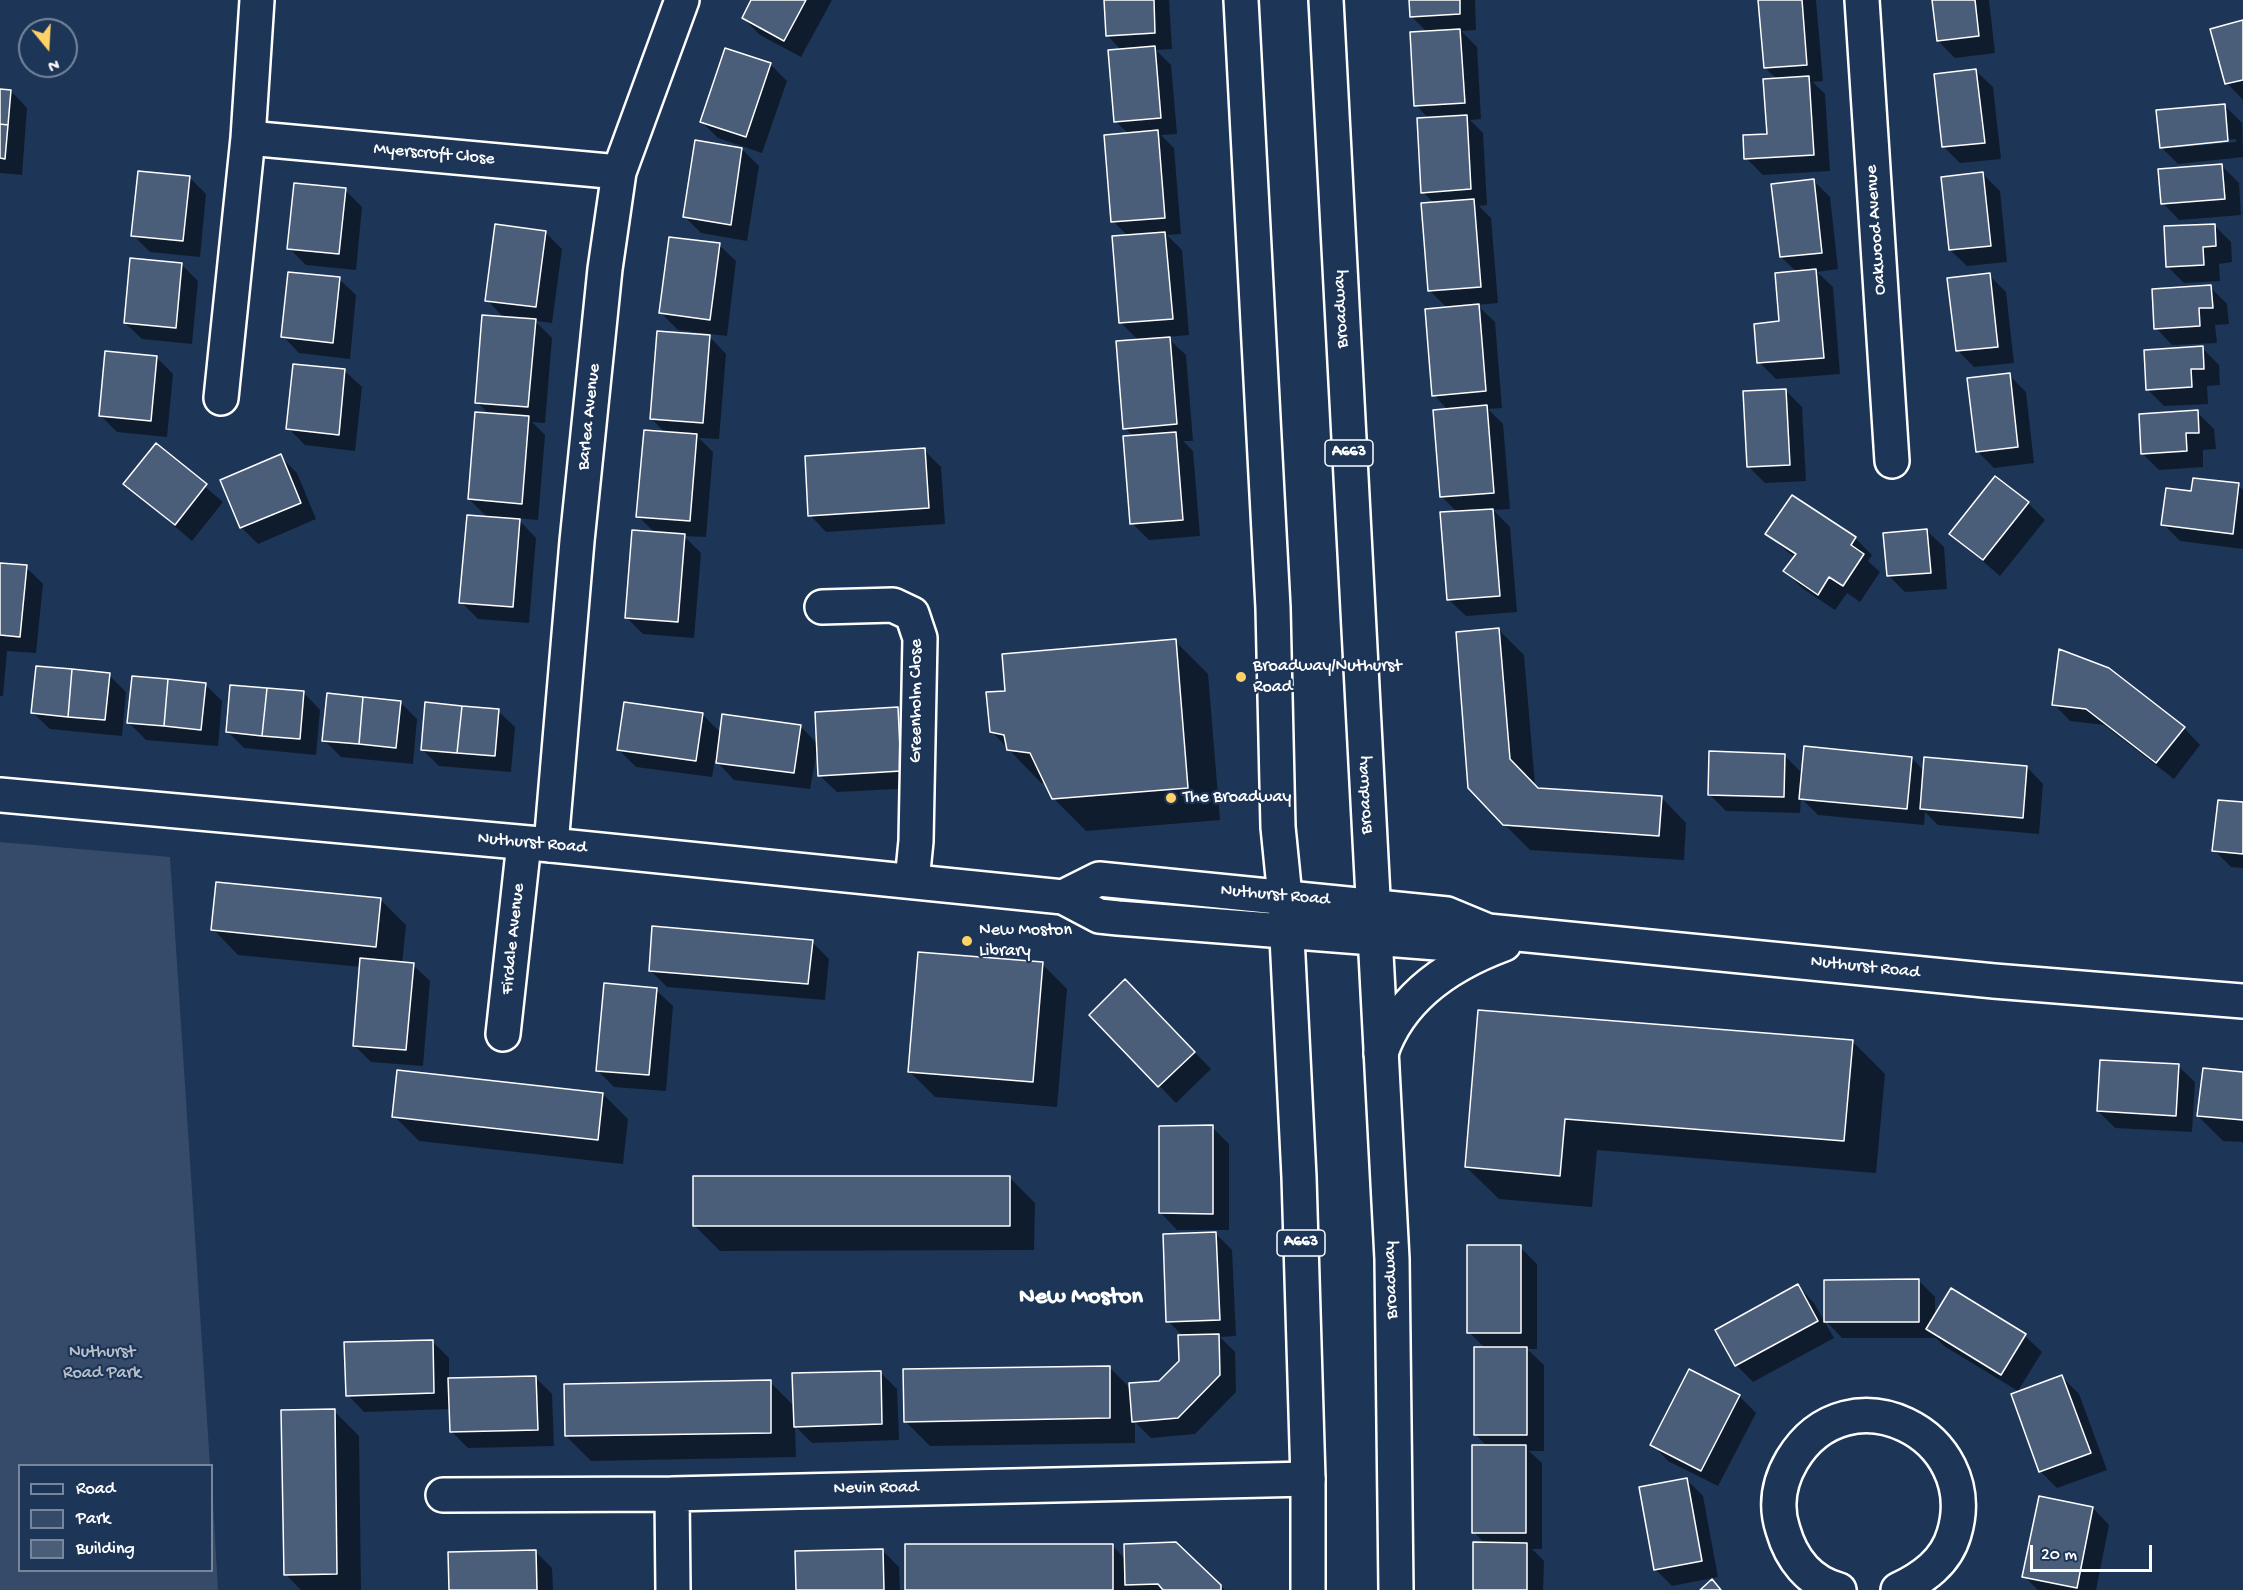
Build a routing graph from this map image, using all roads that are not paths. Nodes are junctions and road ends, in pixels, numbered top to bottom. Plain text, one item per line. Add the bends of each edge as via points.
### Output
1 (257, 0) edge
2 (682, 0) edge
3 (1241, 0) edge
4 (1326, 0) edge
5 (1862, 0) edge
6 (248, 138) junction
7 (619, 172) junction
8 (221, 398) dead end
9 (1892, 461) dead end
10 (822, 607) dead end
11 (0, 795) edge
12 (537, 844) junction
13 (912, 881) junction
14 (1063, 897) junction
15 (1285, 897) junction
16 (1372, 905) junction
17 (1488, 931) junction
18 (1286, 932) junction
19 (1534, 934) junction
20 (1374, 938) junction
21 (2243, 1001) edge
22 (503, 1034) dead end
23 (1381, 1053) junction
24 (1308, 1479) junction
25 (672, 1494) junction
26 (443, 1495) dead end
27 (674, 1590) edge
28 (1308, 1590) edge
29 (1396, 1590) edge
30 (1839, 1590) edge
31 (1898, 1590) edge

1 - 6 main road
2 - 7 main road, Barlea Avenue
3 - 15 main road, A663 via 1273,608 1278,828
4 - 16 main road, Broadway / A663
5 - 9 main road, Oakwood Avenue
6 - 7 main road, Myerscroft Close
6 - 8 main road
7 - 12 main road, Barlea Avenue
10 - 13 main road, Greenholm Close via 893,605 912,614 920,638
11 - 12 main road, Nuthurst Road
12 - 13 main road, Nuthurst Road
12 - 22 main road, Firdale Avenue
13 - 14 main road, Nuthurst Road
14 - 15 main road, Nuthurst Road via 1099,879
14 - 18 main road, Nuthurst Road via 1099,916
15 - 16 main road, Nuthurst Road
15 - 18 main road, A663
16 - 17 main road, Nuthurst Road via 1447,914
16 - 20 main road, Broadway / A663
17 - 19 main road, Nuthurst Road
17 - 20 main road, Nuthurst Road via 1449,944
18 - 20 main road, Nuthurst Road
18 - 24 main road, A663 via 1299,1177
19 - 21 main road, Nuthurst Road via 1994,981
19 - 23 main road via 1464,963 1418,993 1394,1023
20 - 23 main road, Broadway / A663
23 - 29 main road, Broadway / A663 via 1392,1259
24 - 25 main road, Nevin Road
24 - 28 main road, A663
25 - 26 main road, Nevin Road
25 - 27 main road
30 - 31 main road via 1812,1578 1789,1550 1777,1513 1782,1475 1802,1443 1826,1425 1872,1414 1905,1422 1939,1449 1957,1488 1958,1520 1942,1557 1923,1578

